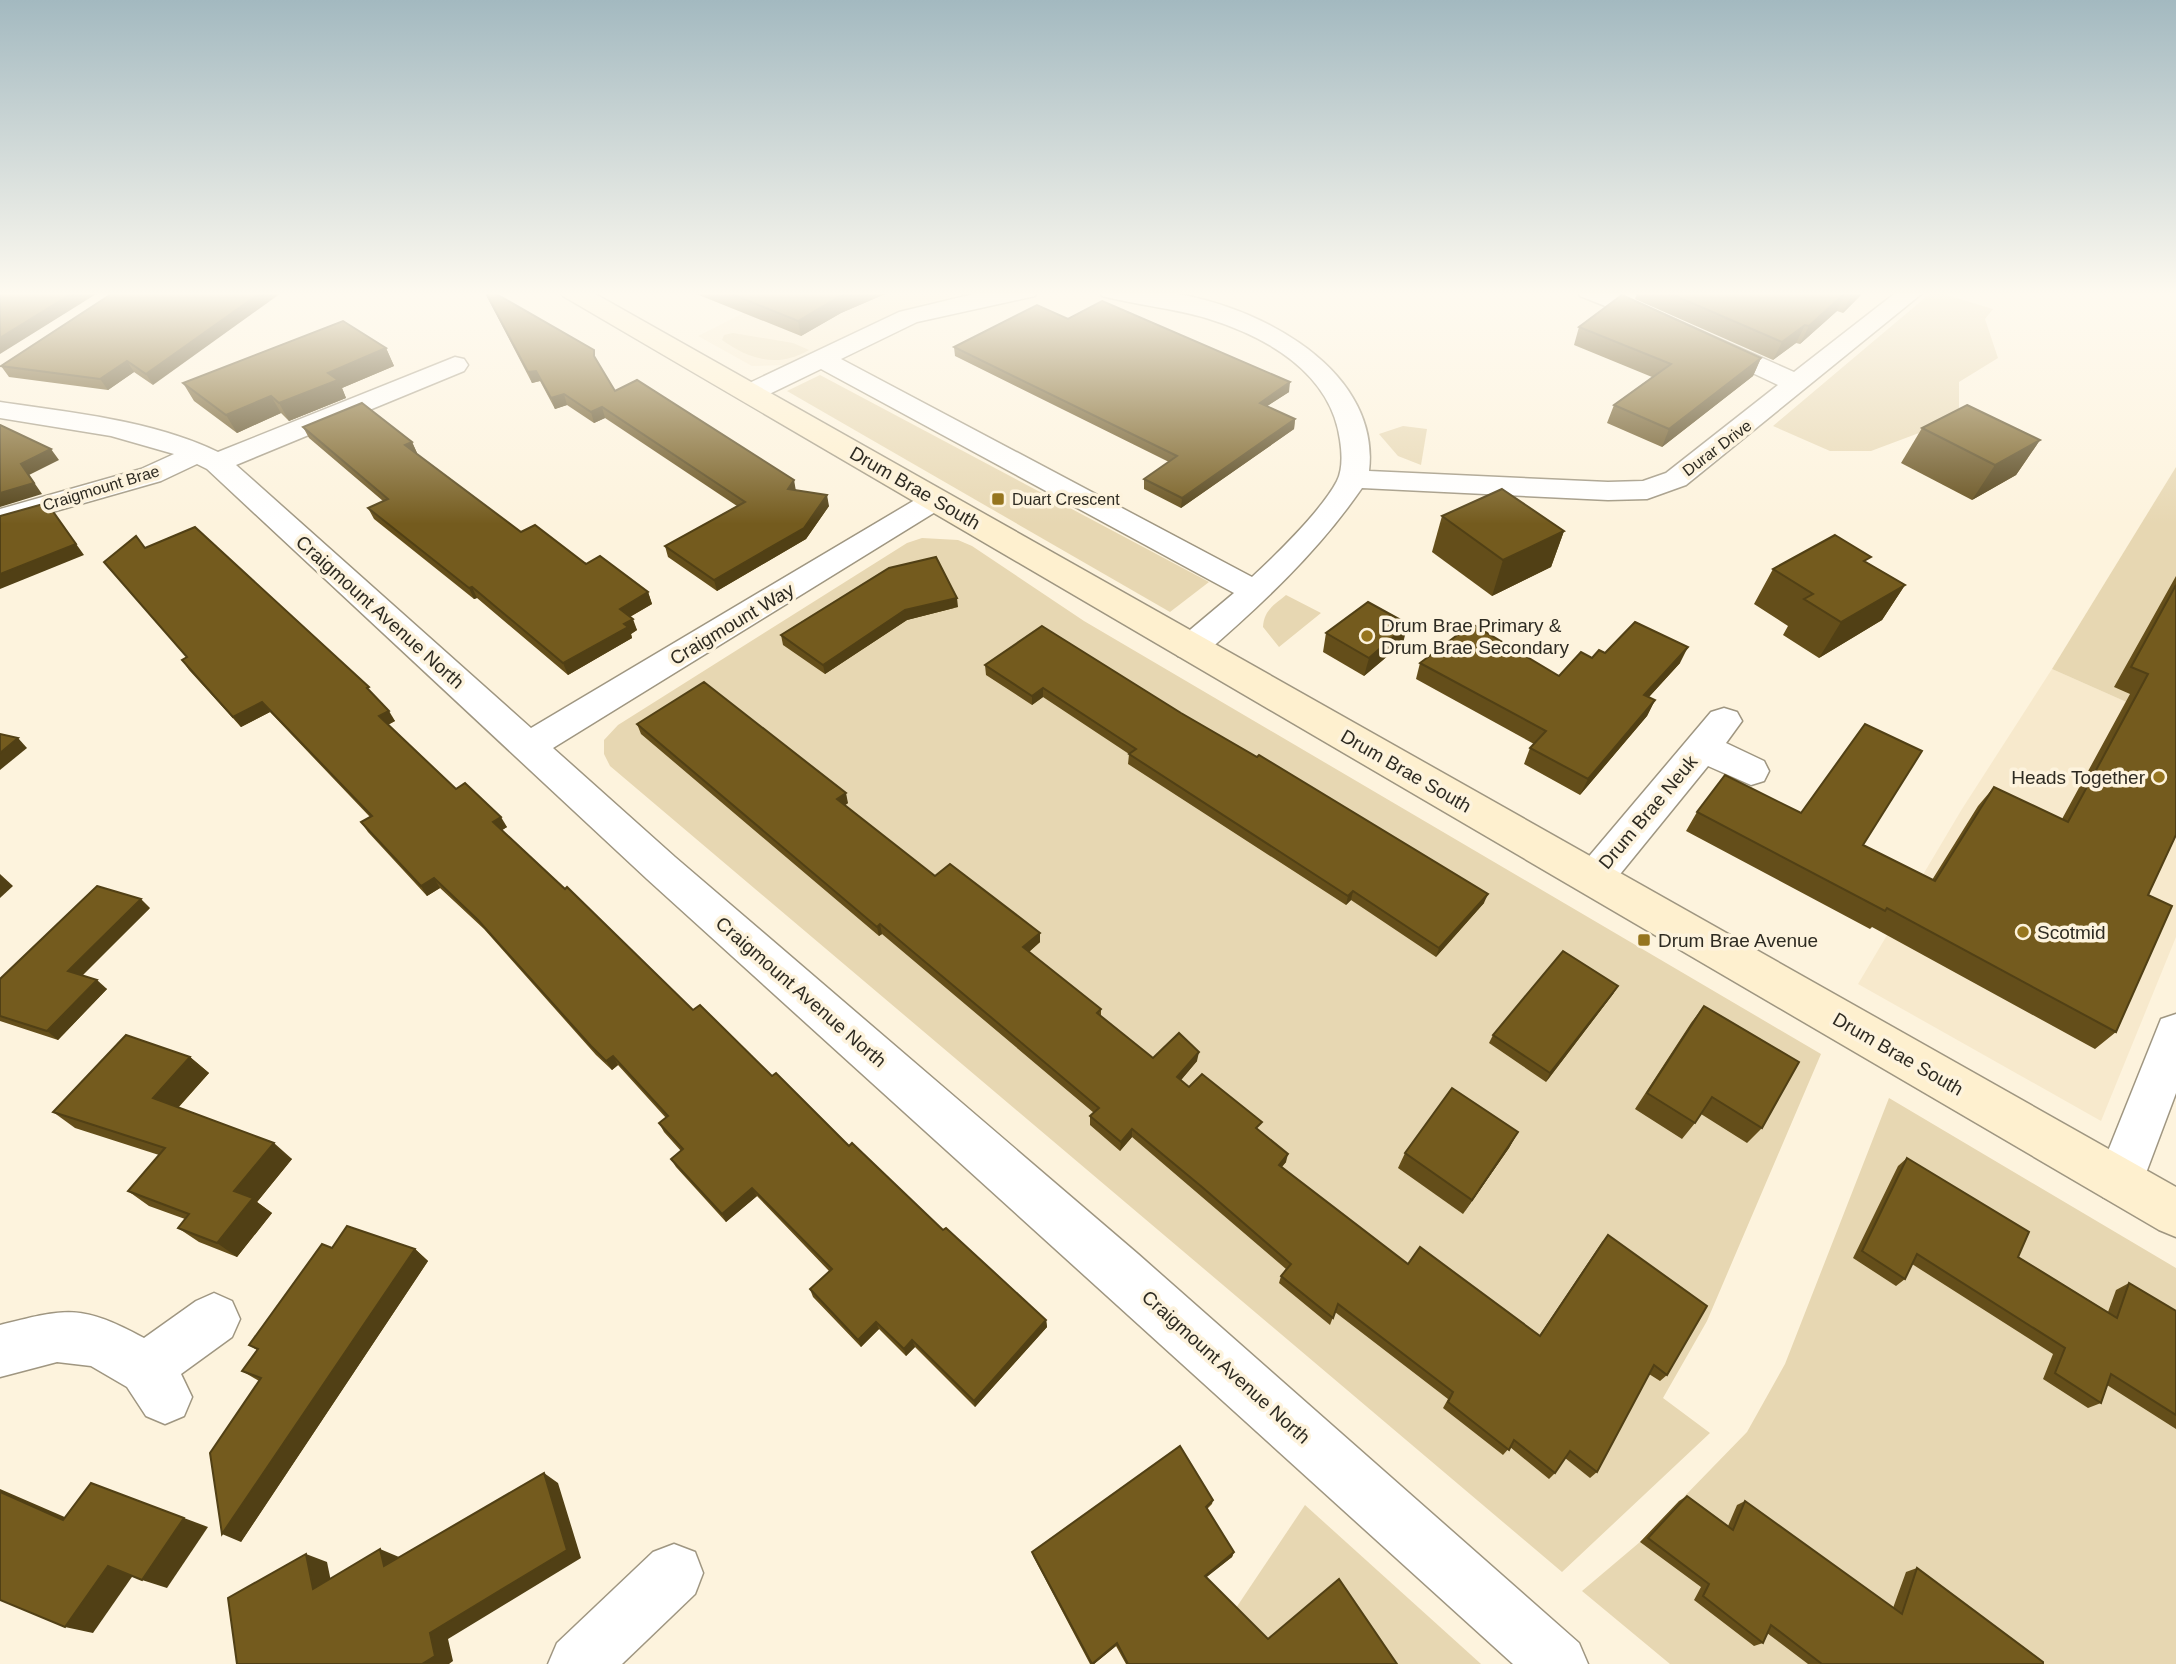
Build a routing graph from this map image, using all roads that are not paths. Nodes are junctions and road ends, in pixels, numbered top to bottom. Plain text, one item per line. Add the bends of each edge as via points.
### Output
1 (445, 369) edge
2 (710, 369) edge
3 (799, 369) edge
4 (840, 369) edge
5 (1318, 369) edge
6 (1765, 369) edge
7 (1817, 369) edge
8 (1798, 384) junction
9 (752, 392) junction
10 (9, 418) edge
11 (208, 458) junction
12 (1352, 479) junction
13 (935, 500) junction
14 (0, 518) edge
15 (1256, 592) junction
16 (1190, 648) junction
17 (528, 747) junction
18 (1751, 771) dead end
19 (1594, 878) junction
20 (2176, 1033) edge
21 (2120, 1181) junction
22 (2176, 1213) edge
23 (214, 1319) dead end
24 (0, 1351) edge
25 (674, 1573) dead end
26 (578, 1664) edge
27 (1558, 1664) edge

1 - 11 street, Craigmount Brae
2 - 9 main road, Drum Brae South
3 - 9 street
4 - 15 street
5 - 12 street via 1344,403 1355,439
6 - 8 street
7 - 8 street, Durar Drive
8 - 12 street, Durar Drive via 1676,480 1647,490
9 - 13 main road, Drum Brae South
10 - 11 street, Craigmount Avenue North via 101,426
11 - 14 street, Craigmount Brae
11 - 17 street, Craigmount Avenue North
12 - 15 street via 1310,539
13 - 16 main road, Drum Brae South
13 - 17 street, Craigmount Way
15 - 16 street
16 - 19 main road, Drum Brae South
17 - 27 street, Craigmount Avenue North
18 - 19 street, Drum Brae Neuk via 1713,734
19 - 21 main road, Drum Brae South
20 - 21 street
21 - 22 main road, Drum Brae South
23 - 24 street via 155,1383 97,1341 57,1336
25 - 26 street

